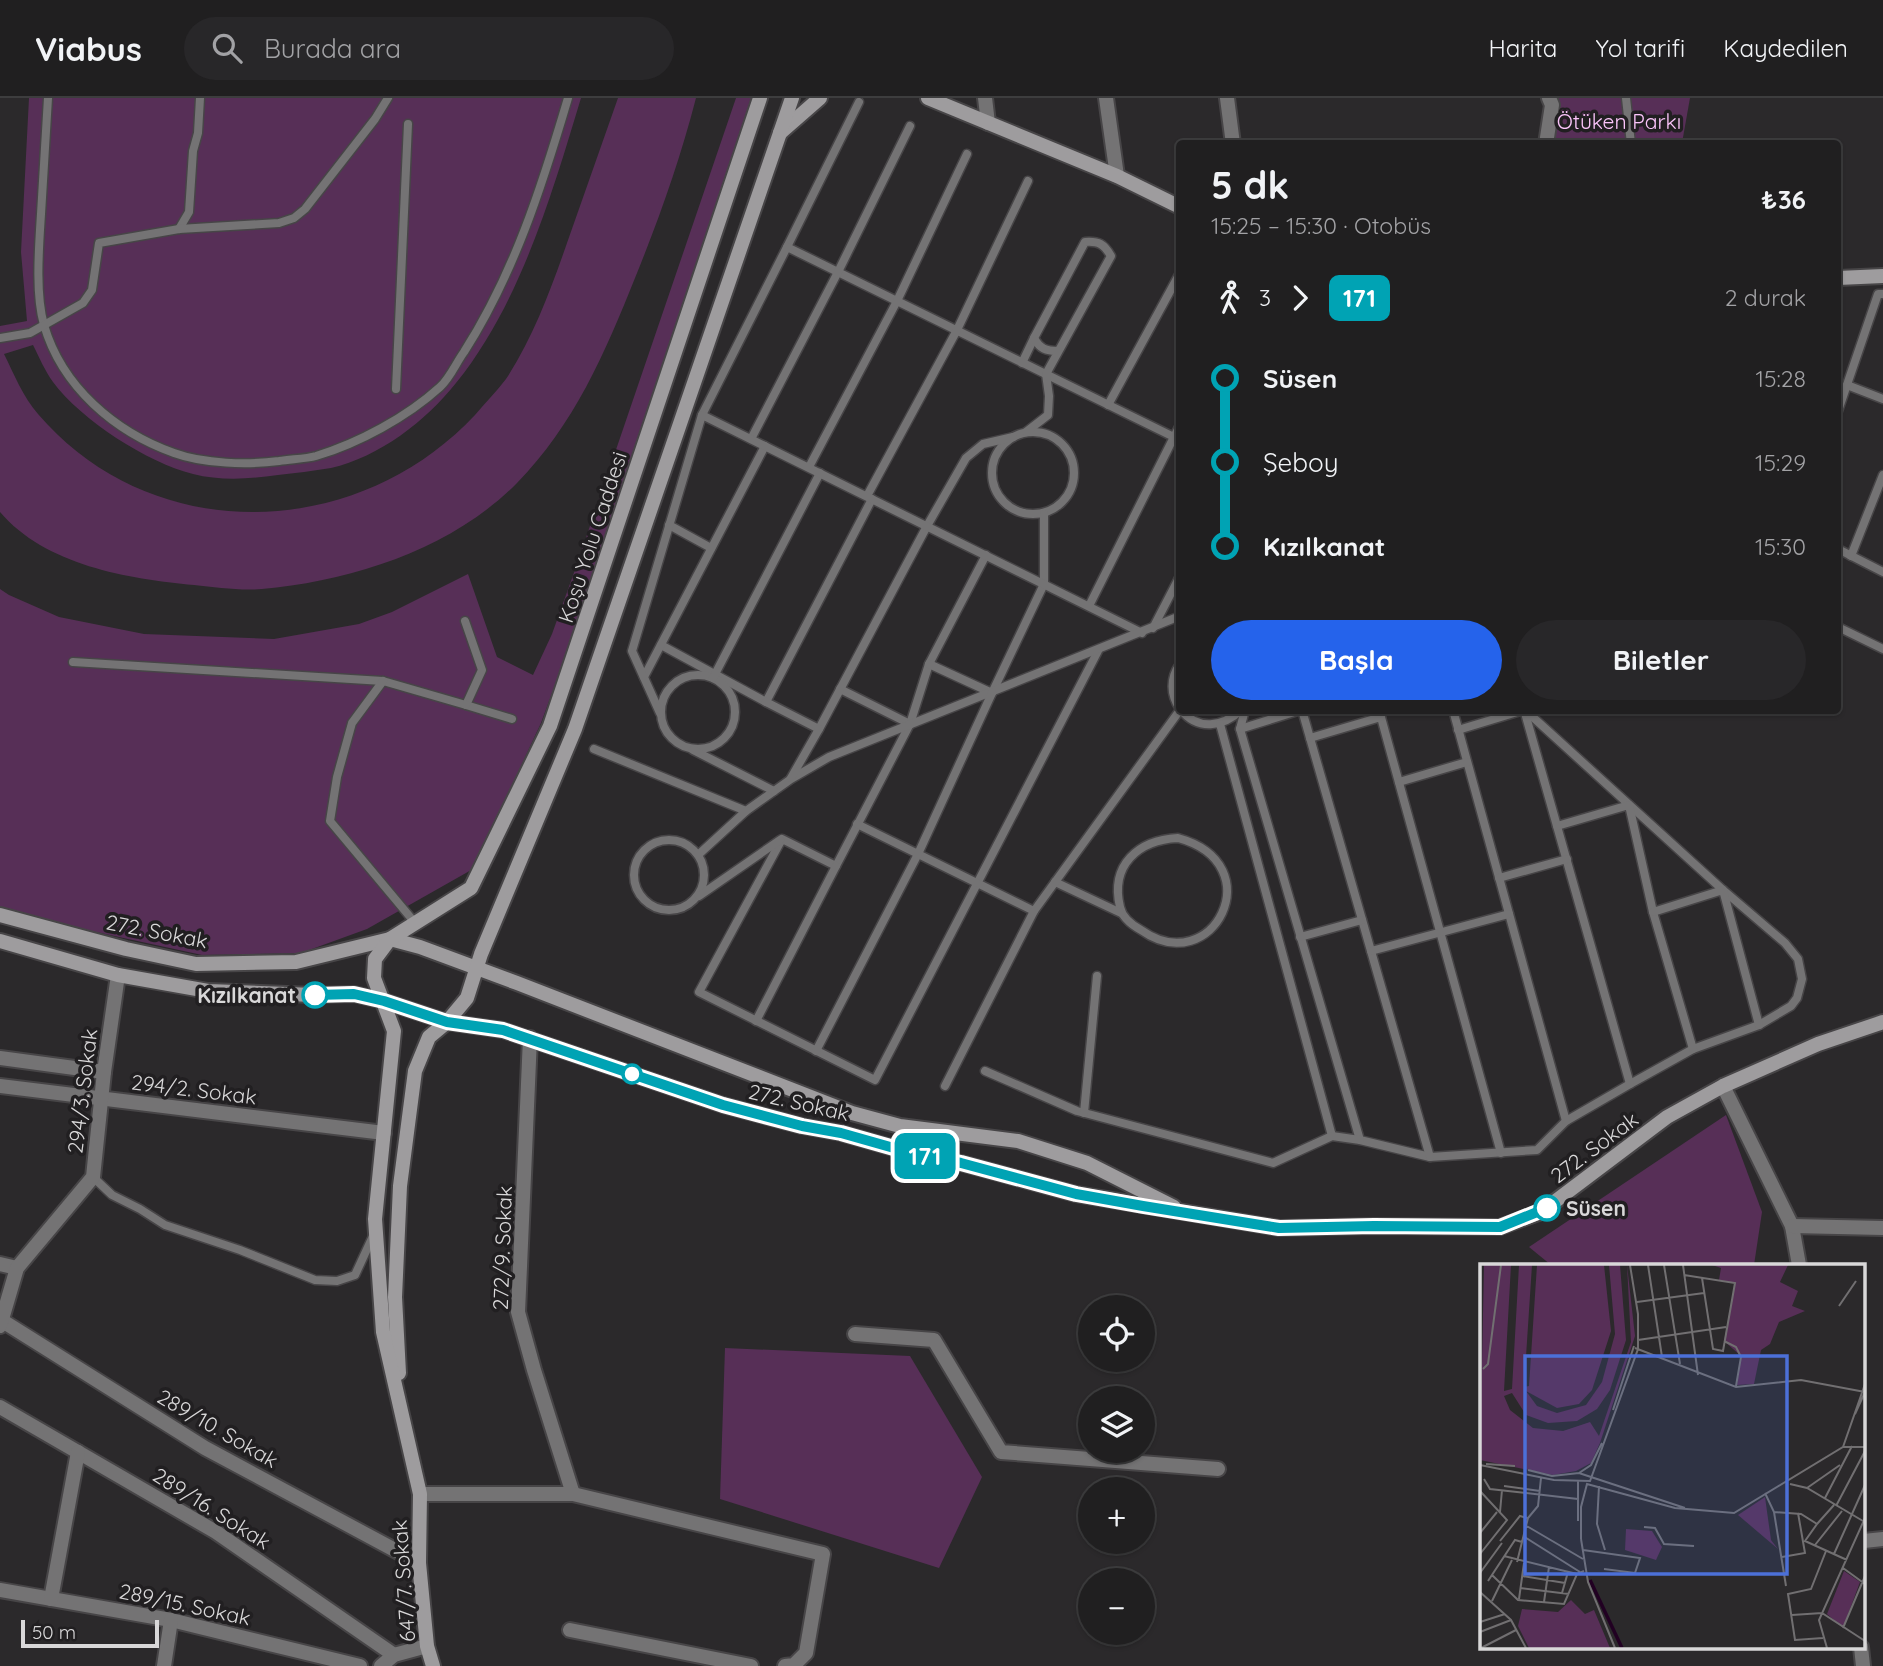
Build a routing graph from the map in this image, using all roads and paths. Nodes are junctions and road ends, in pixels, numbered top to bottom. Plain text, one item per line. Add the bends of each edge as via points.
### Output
1 (48, 98) edge
2 (200, 98) edge
3 (388, 98) edge
4 (568, 98) edge
5 (760, 98) edge
6 (792, 98) edge
7 (820, 98) edge
8 (928, 98) edge
9 (985, 98) edge
10 (1106, 98) edge
11 (1227, 98) edge
12 (1549, 98) edge
13 (1626, 98) edge
14 (859, 102) dead end
15 (988, 123) junction
16 (408, 124) dead end
17 (910, 126) dead end
18 (779, 134) junction
19 (1232, 140) edge
20 (1547, 140) edge
21 (1631, 140) edge
22 (967, 154) dead end
23 (1116, 176) junction
24 (1028, 181) dead end
25 (1176, 205) edge
26 (179, 229) junction
27 (787, 247) junction
28 (838, 272) junction
29 (1883, 276) edge
30 (1841, 278) edge
31 (1176, 280) edge
32 (1883, 294) edge
33 (897, 301) junction
34 (44, 324) junction
35 (957, 330) junction
36 (0, 338) edge
37 (1034, 338) junction
38 (1058, 351) junction
39 (1022, 363) junction
40 (1046, 374) junction
41 (1847, 385) junction
42 (396, 389) dead end
43 (1883, 398) edge
44 (1841, 401) edge
45 (1108, 405) junction
46 (702, 415) junction
47 (1026, 432) junction
48 (1013, 437) junction
49 (751, 439) junction
50 (1176, 439) edge
51 (765, 446) junction
52 (809, 467) junction
53 (820, 473) junction
54 (1883, 475) edge
55 (870, 498) junction
56 (1044, 514) junction
57 (670, 525) junction
58 (927, 526) junction
59 (711, 548) junction
60 (1841, 550) edge
61 (986, 555) junction
62 (1852, 556) junction
63 (1883, 572) edge
64 (1044, 584) junction
65 (1176, 584) edge
66 (1089, 606) junction
67 (1176, 618) edge
68 (465, 621) dead end
69 (1153, 628) junction
70 (1841, 628) edge
71 (1142, 633) junction
72 (661, 645) junction
73 (1883, 649) edge
74 (1098, 651) junction
75 (73, 662) dead end
76 (929, 664) junction
77 (1176, 673) edge
78 (714, 676) junction
79 (644, 677) junction
80 (383, 681) junction
81 (840, 689) junction
82 (992, 693) junction
83 (1176, 701) edge
84 (766, 702) junction
85 (466, 705) junction
86 (660, 713) junction
87 (1177, 714) edge
88 (1185, 714) edge
89 (1238, 714) edge
90 (1242, 714) edge
91 (1288, 714) edge
92 (1302, 714) edge
93 (1380, 714) edge
94 (1454, 714) edge
95 (1511, 714) edge
96 (1525, 714) edge
97 (1528, 714) edge
98 (512, 719) dead end
99 (910, 724) junction
100 (1220, 724) junction
101 (819, 729) junction
102 (1240, 729) junction
103 (1458, 730) junction
104 (1310, 738) junction
105 (594, 749) dead end
106 (690, 749) junction
107 (1467, 762) junction
108 (791, 779) junction
109 (1399, 782) junction
110 (774, 791) junction
111 (1629, 805) junction
112 (746, 811) junction
113 (857, 824) junction
114 (1557, 826) junction
115 (782, 839) junction
116 (918, 854) junction
117 (698, 855) junction
118 (1567, 859) junction
119 (836, 866) junction
120 (1499, 878) junction
121 (1055, 882) junction
122 (977, 884) junction
123 (1723, 890) junction
124 (696, 898) junction
125 (1034, 911) junction
126 (1653, 912) junction
127 (1121, 913) junction
128 (1509, 914) junction
129 (0, 915) edge
130 (1362, 920) junction
131 (416, 924) junction
132 (1440, 932) junction
133 (1300, 937) junction
134 (390, 939) junction
135 (0, 941) edge
136 (1371, 951) junction
137 (477, 968) junction
138 (118, 975) junction
139 (1097, 976) dead end
140 (384, 1001) junction
141 (756, 1021) junction
142 (447, 1022) junction
143 (1883, 1022) edge
144 (1759, 1025) junction
145 (530, 1038) junction
146 (1693, 1049) junction
147 (816, 1051) junction
148 (0, 1058) edge
149 (985, 1071) dead end
150 (104, 1072) junction
151 (1630, 1084) junction
152 (0, 1086) edge
153 (945, 1086) dead end
154 (1723, 1086) junction
155 (101, 1099) junction
156 (852, 1113) junction
157 (1084, 1113) junction
158 (1566, 1121) junction
159 (384, 1133) junction
160 (841, 1133) junction
161 (1332, 1136) junction
162 (1360, 1140) junction
163 (1501, 1153) junction
164 (1430, 1157) junction
165 (93, 1177) junction
166 (1188, 1213) junction
167 (1792, 1226) junction
168 (1883, 1228) edge
169 (376, 1231) junction
170 (0, 1264) edge
171 (1799, 1264) edge
172 (17, 1268) junction
173 (1, 1323) edge
174 (855, 1334) dead end
175 (0, 1408) edge
176 (401, 1417) junction
177 (78, 1452) junction
178 (1218, 1469) dead end
179 (420, 1494) junction
180 (573, 1494) junction
181 (419, 1563) junction
182 (0, 1590) edge
183 (51, 1599) junction
184 (171, 1620) junction
185 (569, 1630) dead end
186 (427, 1646) junction
187 (1861, 1648) edge
188 (394, 1655) junction
189 (308, 1660) edge
190 (164, 1666) edge
191 (360, 1666) edge
192 (381, 1666) edge
193 (433, 1666) edge
194 (751, 1666) edge
195 (785, 1666) edge
196 (1863, 1666) edge

1 - 34 lane via 38,265
2 - 26 lane via 189,212
3 - 26 lane via 294,218 279,223
4 - 34 lane via 542,186 474,335 442,385 363,437 315,456 263,463 176,454 129,432 86,400 63,370
5 - 131 street, Koşu Yolu Caddesi via 550,726 471,888
6 - 18 street
7 - 18 street
8 - 15 street
9 - 15 street
10 - 23 street
11 - 19 street
12 - 20 street
13 - 21 lane
14 - 27 lane
15 - 23 street
16 - 42 lane
17 - 28 lane
18 - 137 street via 575,729
22 - 33 lane
23 - 25 street
24 - 35 lane
26 - 34 lane via 99,243 92,290 82,303
27 - 28 lane
27 - 46 lane
28 - 33 lane
28 - 49 lane
29 - 30 street
31 - 45 lane
32 - 41 lane via 1878,294
33 - 35 lane
33 - 52 lane
34 - 36 lane via 30,333
35 - 39 lane
35 - 55 lane
37 - 38 lane via 1048,351
37 - 38 lane via 1085,242 1105,245 1111,256
37 - 39 lane
38 - 40 lane
39 - 40 lane
40 - 45 lane
40 - 47 lane via 1048,415
41 - 43 lane
41 - 44 lane
45 - 50 lane
46 - 49 lane
46 - 57 lane
47 - 48 lane
47 - 56 lane via 1054,437 1073,459 1073,487 1066,500
48 - 56 lane via 995,457 993,483 998,495 1018,512
48 - 58 lane via 983,444 965,458
49 - 51 lane
50 - 66 lane
51 - 52 lane
51 - 59 lane
52 - 53 lane
53 - 55 lane
53 - 78 lane
54 - 62 lane
55 - 58 lane
55 - 84 lane
56 - 64 lane
57 - 59 lane
57 - 79 lane via 632,651
58 - 61 lane
58 - 81 lane
59 - 72 lane
60 - 62 lane
61 - 64 lane
61 - 76 lane
62 - 63 lane
64 - 66 lane
64 - 82 lane
65 - 69 lane
66 - 71 lane
67 - 69 lane
68 - 85 lane via 482,670
69 - 71 lane
70 - 73 lane
71 - 74 lane
72 - 78 lane
72 - 79 lane
74 - 82 lane
74 - 122 lane
75 - 80 lane
76 - 82 lane
76 - 99 lane
77 - 83 lane via 1172,682
78 - 84 lane
78 - 86 lane via 677,681 662,701
78 - 106 lane via 731,694 735,706 732,730 714,746
79 - 86 lane
80 - 85 lane
80 - 131 lane via 352,723 330,821
81 - 99 lane
81 - 101 lane
82 - 99 lane
82 - 116 lane
84 - 101 lane
85 - 98 lane
86 - 106 lane via 669,736
87 - 121 lane
88 - 100 lane via 1196,722
89 - 100 lane
90 - 102 lane
91 - 102 lane
92 - 104 lane
93 - 104 lane
93 - 109 lane
94 - 103 lane
95 - 103 lane
96 - 114 lane
97 - 111 lane
99 - 108 lane via 829,757
99 - 113 lane
100 - 161 lane
101 - 108 lane
102 - 133 lane
103 - 107 lane
104 - 130 lane
105 - 112 lane
106 - 110 lane
107 - 109 lane
107 - 120 lane
108 - 110 lane
109 - 132 lane
110 - 112 lane
111 - 114 lane
111 - 123 lane
111 - 126 lane
112 - 117 lane
113 - 116 lane
113 - 119 lane
114 - 118 lane
115 - 119 lane
115 - 124 lane
115 - 141 lane via 699,992
116 - 122 lane
116 - 147 lane
117 - 124 lane via 704,877
117 - 124 lane via 680,842 668,840 646,848 634,868 637,891 654,908 677,910
118 - 120 lane
118 - 151 lane
119 - 141 lane
120 - 128 lane
121 - 125 lane
121 - 127 lane
122 - 125 lane
122 - 147 lane via 875,1080
123 - 126 lane
123 - 144 lane
123 - 144 lane via 1793,951 1801,969 1801,988 1791,1006
125 - 153 lane
126 - 146 lane
127 - 127 lane via 1150,937 1168,942 1199,937 1212,930 1222,916 1226,882 1220,865 1195,842 1160,839 1143,846 1128,859 1119,876
128 - 132 lane
128 - 158 lane
129 - 134 street, 272. Sokak via 196,964 296,962
130 - 133 lane
130 - 136 lane
131 - 134 street, Koşu Yolu Caddesi
132 - 136 lane
132 - 163 lane
133 - 162 lane
134 - 137 street, 272. Sokak
134 - 140 street via 375,960 374,978
135 - 138 street, 272. Sokak
136 - 164 lane
137 - 142 street via 467,998
137 - 156 street, 272. Sokak
138 - 140 street, 272. Sokak via 208,991 354,994
138 - 150 street, 294/3. Sokak
139 - 157 lane
140 - 142 street, 272. Sokak
140 - 159 street via 394,1031
141 - 147 lane
142 - 145 street, 272. Sokak
142 - 176 street via 429,1037 415,1071 400,1186 395,1297
143 - 154 street, 272. Sokak via 1818,1044
144 - 146 lane
145 - 160 street, 272. Sokak via 723,1105
145 - 180 street, 272/9. Sokak via 518,1312
146 - 151 lane
148 - 150 street
149 - 157 lane
150 - 155 street, 294/3. Sokak
151 - 158 lane
152 - 155 street, 294/2. Sokak
154 - 166 street, 272. Sokak via 1667,1117 1541,1212 1500,1227 1279,1228
154 - 167 street
155 - 159 street, 294/2. Sokak
155 - 165 street, 294/3. Sokak
156 - 160 street
156 - 166 street, 272. Sokak via 900,1126 1018,1142 1087,1163
157 - 161 lane via 1273,1163
158 - 163 lane via 1537,1150
159 - 169 street
160 - 166 street, 272. Sokak via 1076,1194
161 - 162 lane
162 - 164 lane
163 - 164 lane
165 - 169 lane via 112,1195 164,1224 315,1280 337,1281 355,1275
165 - 172 street, 294/3. Sokak
167 - 168 street
167 - 171 street
169 - 176 street via 383,1332
170 - 172 street
172 - 173 street
173 - 181 street, 289/10. Sokak via 205,1448
174 - 178 street via 934,1340 1001,1452
175 - 177 street, 289/16. Sokak
176 - 179 street, 647/7. Sokak
177 - 183 street
177 - 188 street, 289/16. Sokak via 216,1532
179 - 180 street
179 - 181 street, 647/7. Sokak
180 - 195 street via 823,1554 807,1653 794,1665
181 - 186 street, 647/7. Sokak
182 - 183 street, 289/15. Sokak
183 - 184 street, 289/15. Sokak
184 - 189 street, 289/15. Sokak
184 - 190 street
185 - 194 street
186 - 188 street
186 - 193 street, 647/7. Sokak
187 - 196 street
188 - 192 street
189 - 191 street, 289/15. Sokak

